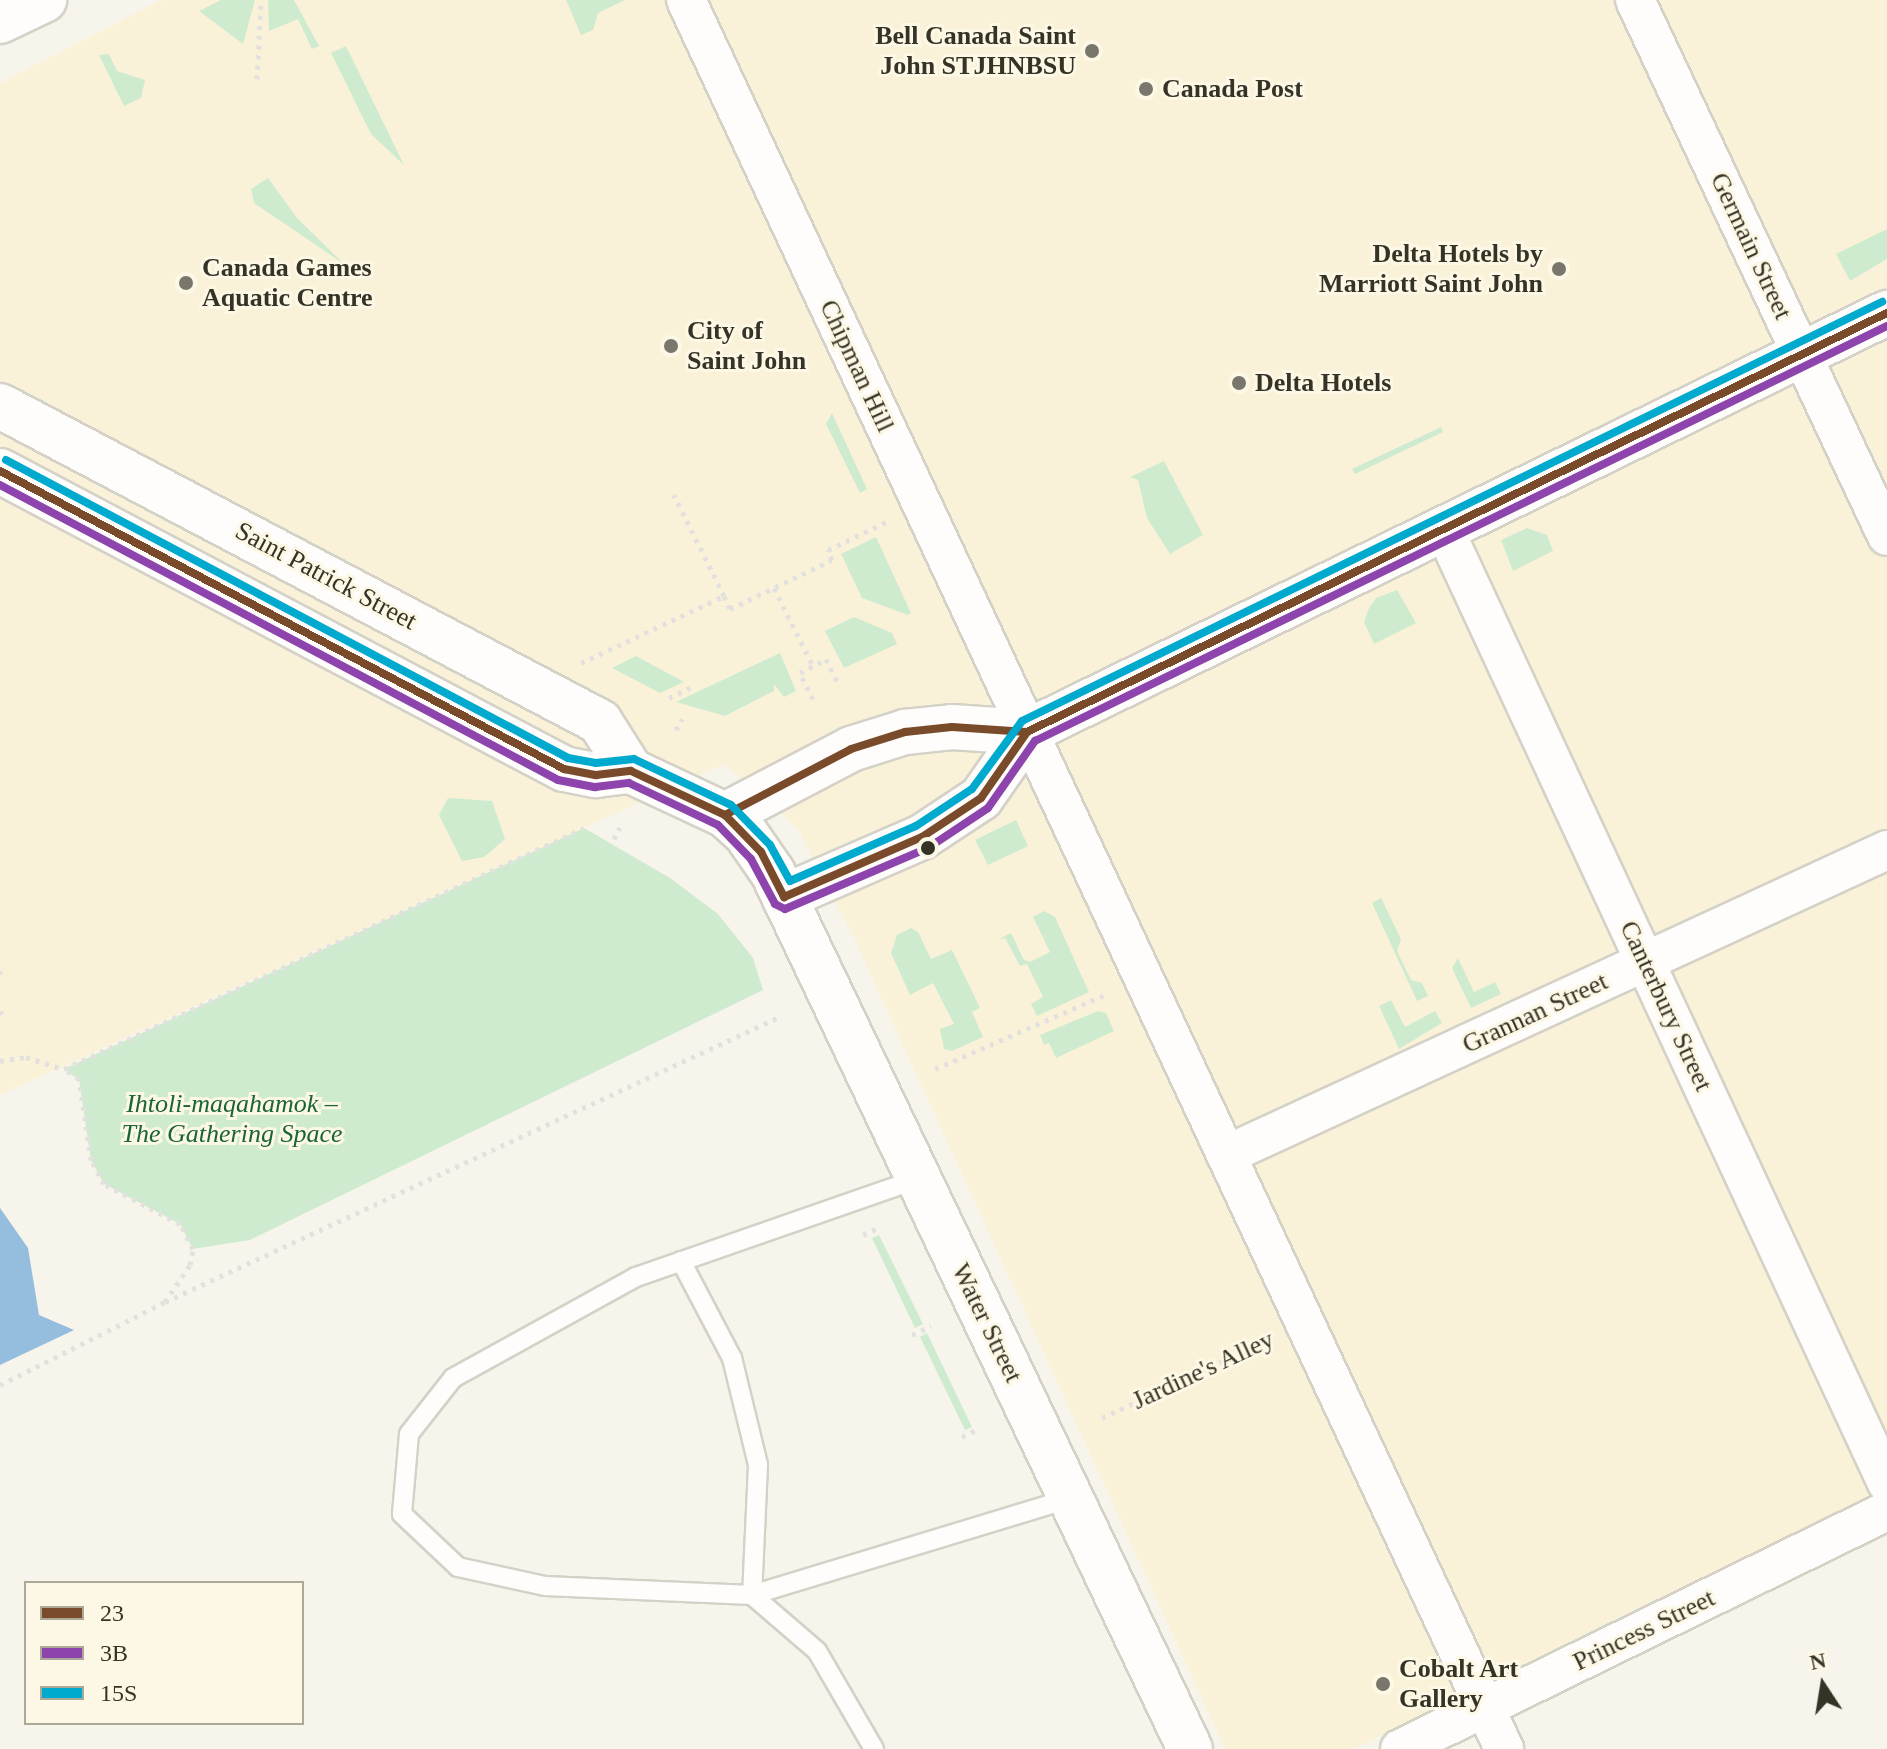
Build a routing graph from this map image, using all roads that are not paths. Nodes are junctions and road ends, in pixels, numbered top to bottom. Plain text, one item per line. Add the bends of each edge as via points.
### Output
1 (44, 0) edge
2 (686, 0) edge
3 (1635, 0) edge
4 (0, 21) edge
5 (1887, 313) edge
6 (1802, 354) junction
7 (0, 406) edge
8 (0, 471) edge
9 (1444, 529) junction
10 (1887, 536) edge
11 (1027, 732) junction
12 (631, 771) junction
13 (725, 815) junction
14 (1887, 850) edge
15 (784, 897) junction
16 (1645, 962) junction
17 (1226, 1155) junction
18 (918, 1179) junction
19 (681, 1261) junction
20 (1887, 1483) edge
21 (1071, 1498) junction
22 (1887, 1511) edge
23 (752, 1595) junction
24 (1484, 1708) junction
25 (874, 1749) edge
26 (1190, 1749) edge
27 (1400, 1749) edge
28 (1504, 1749) edge

1 - 4 main road
2 - 11 street, Chipman Hill
3 - 6 street, Germain Street
5 - 6 main road
6 - 9 main road
6 - 10 street, Germain Street
7 - 12 main road, Saint Patrick Street via 600,722
8 - 12 main road via 564,769 596,775
9 - 11 main road
9 - 16 street, Canterbury Street
11 - 13 main road via 952,727 905,732 851,749
11 - 15 main road via 981,798 922,837
11 - 17 street, Chipman Hill
12 - 13 main road
13 - 15 main road, Water Street via 761,852
14 - 16 street, Grannan Street
15 - 18 main road, Water Street
16 - 17 street, Grannan Street
16 - 20 street, Canterbury Street
17 - 24 street, Chipman Hill
18 - 19 lane
18 - 21 main road, Water Street
19 - 23 lane via 732,1358 758,1465
19 - 23 lane via 636,1277 453,1378 409,1434 402,1514 458,1567 545,1586
21 - 23 lane
21 - 26 main road, Water Street
22 - 24 street, Princess Street
23 - 25 lane via 817,1651
24 - 27 street, Princess Street
24 - 28 street, Chipman Hill

